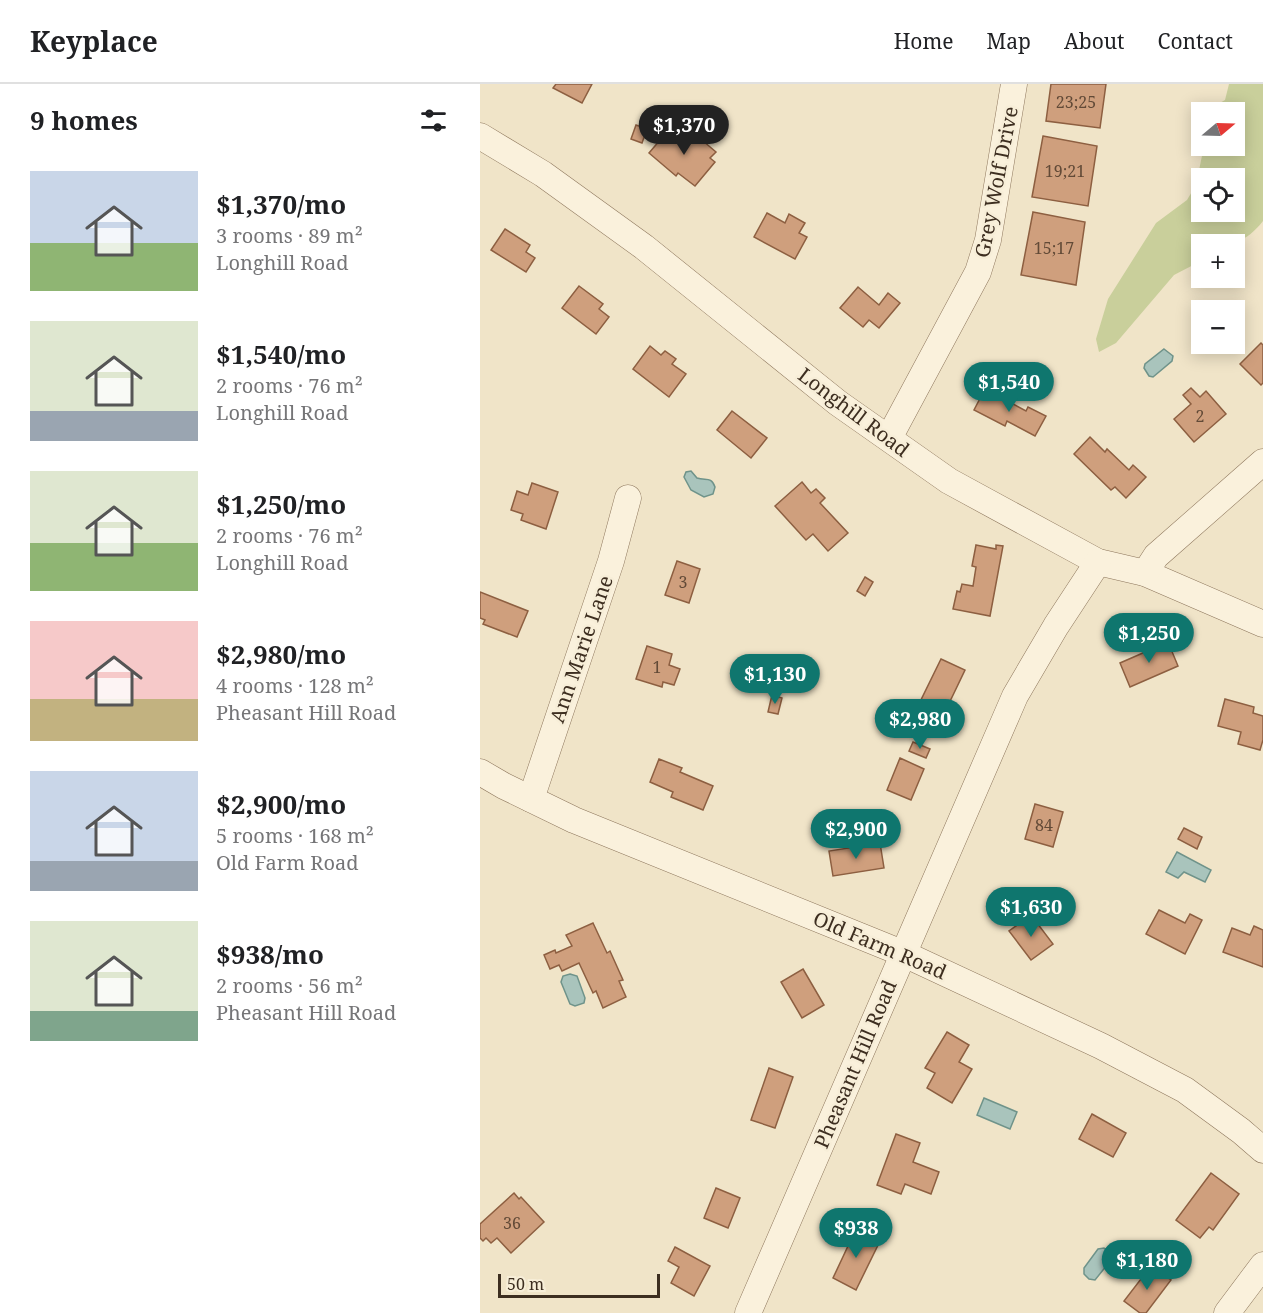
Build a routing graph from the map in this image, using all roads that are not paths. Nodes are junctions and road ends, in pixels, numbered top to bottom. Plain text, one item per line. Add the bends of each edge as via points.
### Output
1 (1014, 84) edge
2 (480, 136) edge
3 (888, 438) junction
4 (1263, 462) edge
5 (628, 498) dead end
6 (1098, 562) junction
7 (1145, 573) junction
8 (1263, 624) edge
9 (480, 772) edge
10 (531, 799) junction
11 (902, 953) junction
12 (1263, 1150) edge
13 (1263, 1265) edge
14 (748, 1313) edge
15 (1227, 1313) edge

1 - 3 street, Grey Wolf Drive via 988,240 978,272
2 - 3 street, Longhill Road via 543,174 644,247 838,403
3 - 6 street, Longhill Road via 949,481
4 - 7 street via 1156,556
5 - 10 street, Ann Marie Lane via 611,561
6 - 7 street, Longhill Road
6 - 11 street, Pheasant Hill Road via 1015,696
7 - 8 street, Longhill Road
9 - 10 street, Old Farm Road
10 - 11 street, Old Farm Road
11 - 12 street, Old Farm Road via 1101,1046 1185,1090
11 - 14 street, Pheasant Hill Road
13 - 15 street

